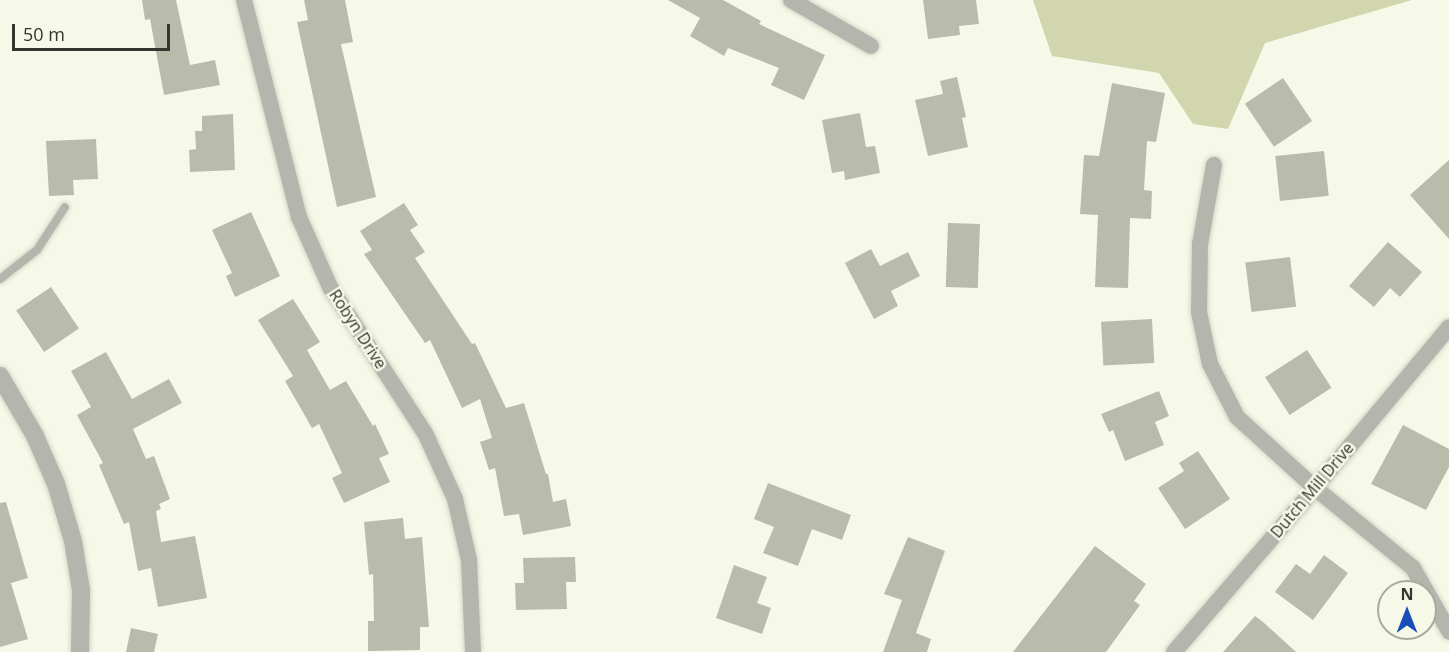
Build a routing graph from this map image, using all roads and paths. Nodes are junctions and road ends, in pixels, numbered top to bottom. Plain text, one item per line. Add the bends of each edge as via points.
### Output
1 (244, 0) edge
2 (791, 0) edge
3 (871, 46) dead end
4 (1214, 165) dead end
5 (65, 207) dead end
6 (0, 279) edge
7 (1449, 327) edge
8 (0, 376) edge
9 (1316, 488) junction
10 (1449, 631) edge
11 (80, 652) edge
12 (472, 652) edge
13 (1174, 652) edge

1 - 12 street, Robyn Drive via 299,217 330,287 426,435 455,500 469,560
2 - 3 street
4 - 9 street via 1200,243 1199,312 1210,364 1237,417
5 - 6 lane via 38,250
7 - 9 street, Dutch Mill Drive
8 - 11 street via 35,436 56,484 73,541 81,591
9 - 10 street via 1413,568
9 - 13 street, Dutch Mill Drive

